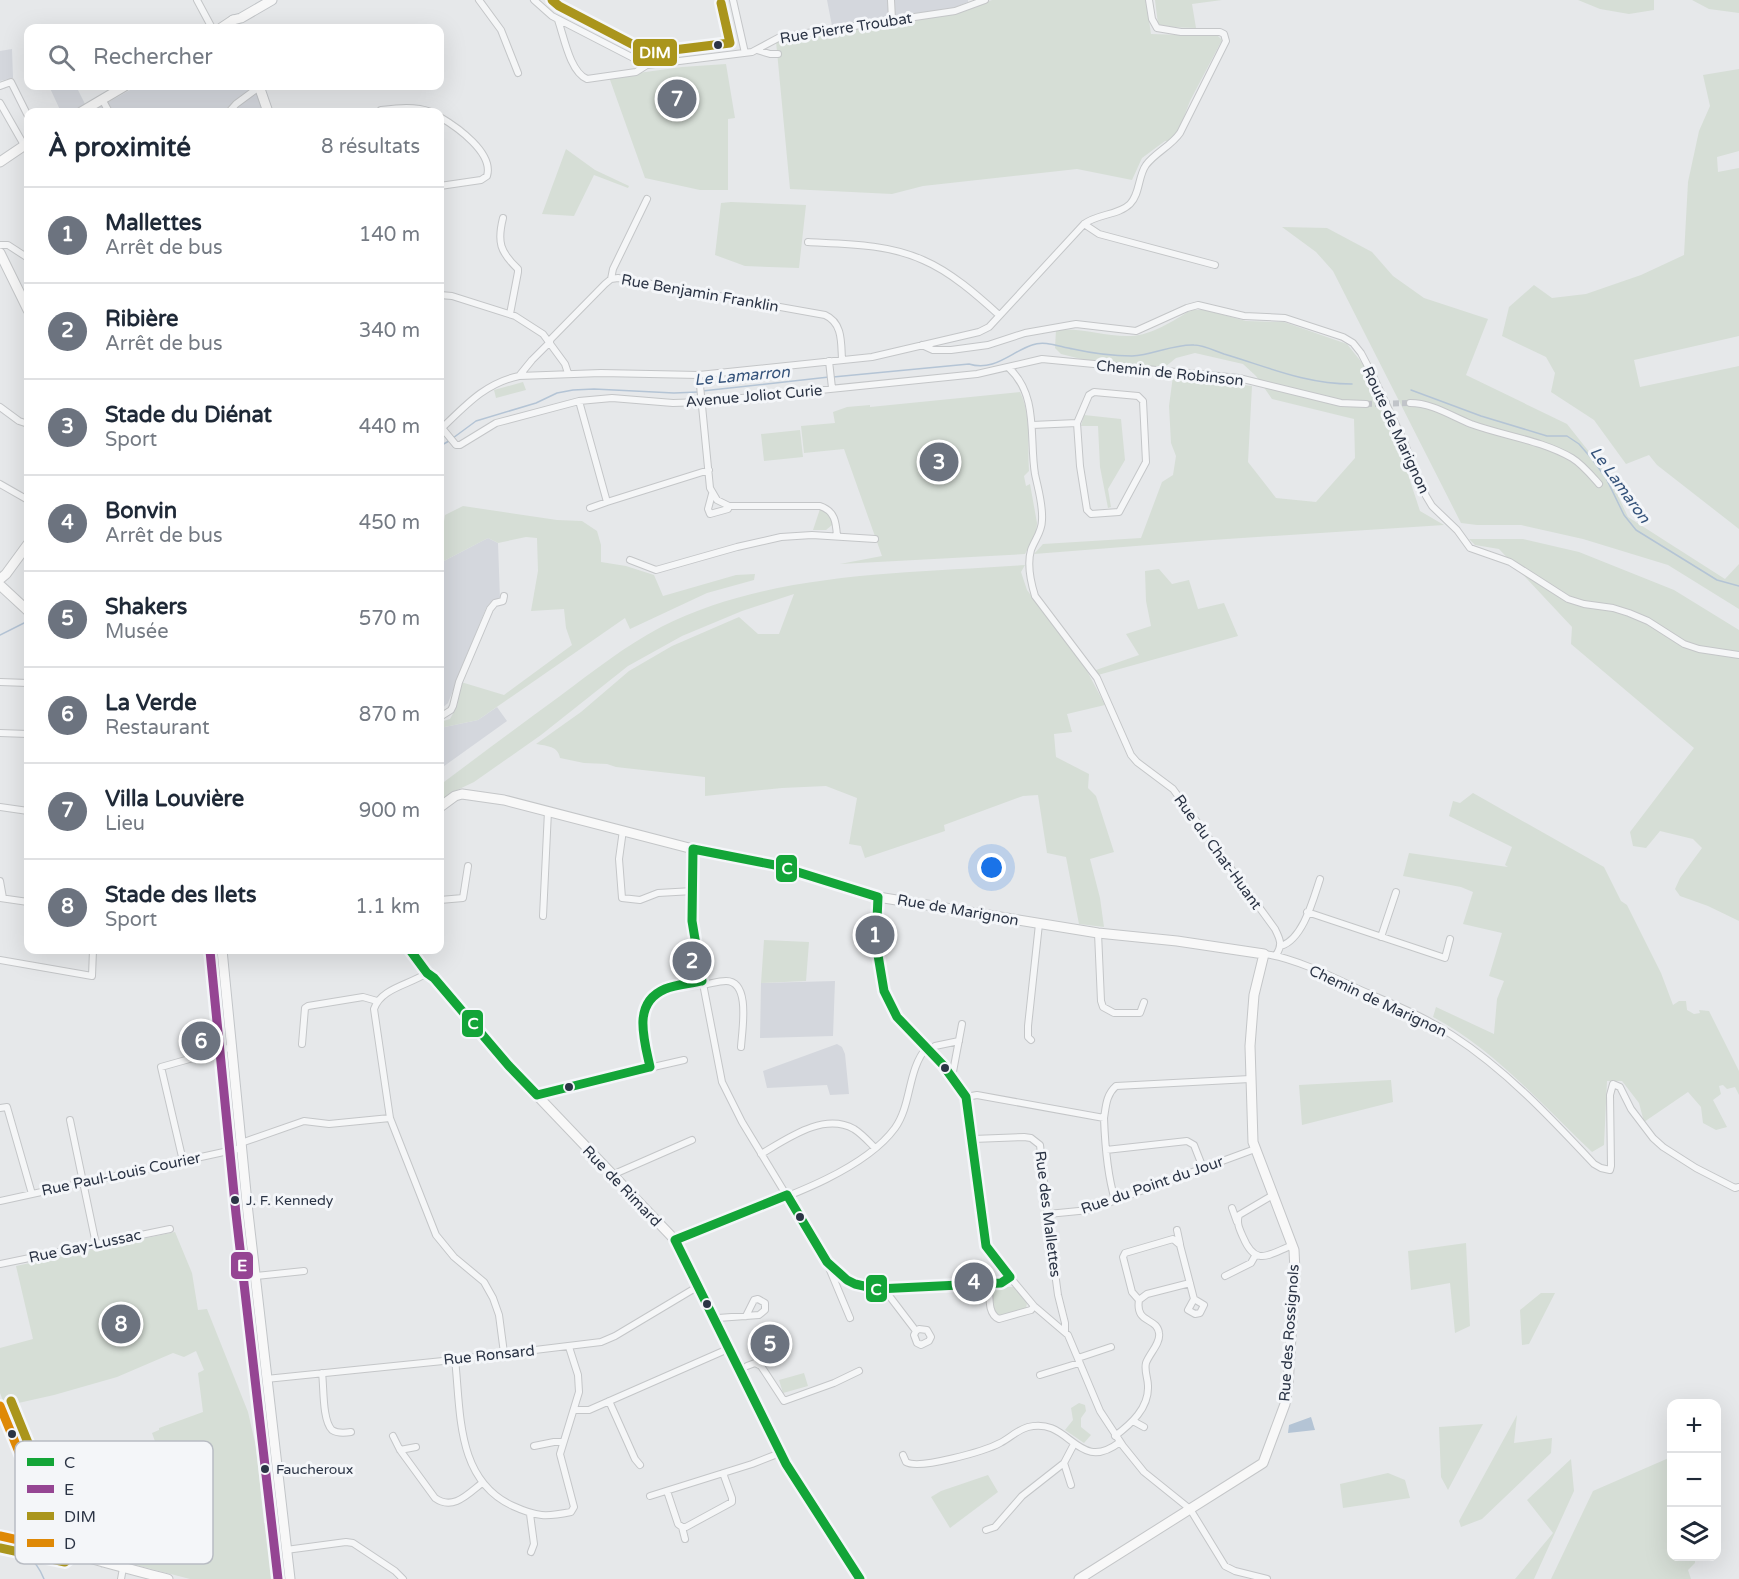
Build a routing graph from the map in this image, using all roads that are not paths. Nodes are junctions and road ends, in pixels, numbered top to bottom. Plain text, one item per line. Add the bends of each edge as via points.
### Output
1 (197, 0) edge
2 (272, 0) edge
3 (479, 0) edge
4 (534, 0) edge
5 (733, 0) edge
6 (891, 0) edge
7 (985, 0) edge
8 (1149, 0) edge
9 (558, 20) junction
10 (892, 20) junction
11 (210, 24) edge
12 (235, 24) edge
13 (757, 50) junction
14 (745, 52) junction
15 (778, 54) dead end
16 (647, 65) junction
17 (518, 73) dead end
18 (0, 86) edge
19 (118, 90) edge
20 (254, 90) edge
21 (260, 90) edge
22 (102, 99) junction
23 (0, 103) edge
24 (24, 108) edge
25 (87, 108) edge
26 (107, 108) edge
27 (232, 108) edge
28 (267, 108) edge
29 (397, 108) edge
30 (415, 108) edge
31 (444, 120) edge
32 (24, 141) edge
33 (24, 145) edge
34 (0, 162) edge
35 (444, 185) edge
36 (647, 199) dead end
37 (503, 218) dead end
38 (1083, 224) junction
39 (808, 242) dead end
40 (0, 245) edge
41 (0, 253) edge
42 (24, 255) edge
43 (1215, 266) dead end
44 (611, 279) junction
45 (444, 295) edge
46 (24, 299) edge
47 (510, 314) junction
48 (999, 315) junction
49 (550, 342) junction
50 (922, 345) junction
51 (842, 360) junction
52 (829, 361) junction
53 (1009, 368) junction
54 (568, 374) junction
55 (699, 375) junction
56 (519, 376) junction
57 (832, 385) junction
58 (579, 401) junction
59 (702, 402) junction
60 (1410, 403) tunnel mouth
61 (1366, 404) tunnel mouth
62 (0, 407) edge
63 (24, 423) edge
64 (1077, 423) junction
65 (1032, 425) junction
66 (444, 426) edge
67 (444, 432) edge
68 (709, 470) junction
69 (0, 484) edge
70 (1599, 484) dead end
71 (712, 495) junction
72 (24, 498) edge
73 (608, 502) junction
74 (729, 506) junction
75 (590, 508) dead end
76 (837, 536) junction
77 (875, 538) dead end
78 (24, 550) edge
79 (630, 560) dead end
80 (2, 574) edge
81 (0, 585) edge
82 (504, 596) dead end
83 (24, 608) edge
84 (1739, 655) edge
85 (0, 682) edge
86 (24, 683) edge
87 (444, 715) edge
88 (0, 733) edge
89 (24, 734) edge
90 (444, 804) edge
91 (0, 807) edge
92 (24, 811) edge
93 (548, 811) junction
94 (623, 830) junction
95 (693, 849) junction
96 (468, 866) dead end
97 (1320, 879) dead end
98 (0, 881) edge
99 (693, 891) junction
100 (1396, 892) dead end
101 (879, 897) junction
102 (1, 898) edge
103 (444, 900) edge
104 (24, 901) edge
105 (1307, 912) junction
106 (543, 916) dead end
107 (1039, 924) junction
108 (1098, 933) junction
109 (1381, 937) junction
110 (1450, 939) dead end
111 (1281, 946) junction
112 (93, 954) edge
113 (222, 954) edge
114 (413, 954) edge
115 (1264, 954) junction
116 (1276, 955) junction
117 (0, 960) edge
118 (427, 973) junction
119 (702, 983) junction
120 (377, 1001) junction
121 (1144, 1002) dead end
122 (962, 1024) dead end
123 (1032, 1040) dead end
124 (958, 1041) junction
125 (302, 1044) dead end
126 (232, 1047) junction
127 (741, 1047) dead end
128 (928, 1049) junction
129 (684, 1060) dead end
130 (650, 1067) junction
131 (952, 1077) junction
132 (1250, 1079) junction
133 (537, 1095) junction
134 (966, 1097) junction
135 (4, 1108) edge
136 (390, 1118) junction
137 (1104, 1118) junction
138 (70, 1120) dead end
139 (692, 1140) dead end
140 (973, 1140) junction
141 (241, 1146) junction
142 (875, 1148) junction
143 (1255, 1149) junction
144 (1106, 1150) junction
145 (761, 1154) junction
146 (183, 1161) junction
147 (1203, 1167) junction
148 (612, 1175) junction
149 (84, 1182) junction
150 (1737, 1188) edge
151 (32, 1194) junction
152 (787, 1195) junction
153 (1274, 1195) junction
154 (1115, 1200) junction
155 (0, 1201) edge
156 (1232, 1208) dead end
157 (1048, 1214) junction
158 (1238, 1223) junction
159 (170, 1229) dead end
160 (1177, 1230) dead end
161 (675, 1240) junction
162 (96, 1244) junction
163 (1180, 1245) junction
164 (1293, 1245) junction
165 (1255, 1256) junction
166 (827, 1262) junction
167 (0, 1264) edge
168 (304, 1271) dead end
169 (256, 1276) junction
170 (1225, 1276) dead end
171 (1010, 1277) junction
172 (847, 1280) junction
173 (1190, 1283) junction
174 (989, 1284) junction
175 (697, 1287) junction
176 (884, 1289) junction
177 (838, 1292) junction
178 (1194, 1299) dead end
179 (1139, 1300) junction
180 (1034, 1306) junction
181 (746, 1316) dead end
182 (850, 1318) dead end
183 (713, 1319) junction
184 (916, 1331) dead end
185 (1065, 1332) junction
186 (569, 1347) junction
187 (1111, 1347) dead end
188 (728, 1349) junction
189 (504, 1353) junction
190 (455, 1359) junction
191 (1079, 1360) junction
192 (747, 1366) dead end
193 (859, 1371) dead end
194 (322, 1373) junction
195 (1041, 1376) dead end
196 (266, 1379) junction
197 (609, 1401) junction
198 (0, 1406) edge
199 (574, 1410) junction
200 (1133, 1421) junction
201 (1144, 1427) dead end
202 (351, 1432) dead end
203 (393, 1436) dead end
204 (1115, 1436) junction
205 (15, 1442) edge
206 (562, 1442) junction
207 (1120, 1442) junction
208 (1074, 1444) junction
209 (534, 1446) dead end
210 (416, 1447) dead end
211 (400, 1450) junction
212 (780, 1453) junction
213 (903, 1455) dead end
214 (1064, 1463) junction
215 (640, 1465) dead end
216 (723, 1473) junction
217 (482, 1483) junction
218 (1071, 1485) dead end
219 (667, 1491) junction
220 (650, 1496) dead end
221 (1190, 1509) junction
222 (530, 1514) junction
223 (681, 1527) junction
224 (986, 1530) dead end
225 (0, 1536) edge
226 (15, 1539) edge
227 (685, 1539) dead end
228 (286, 1550) junction
229 (531, 1552) dead end
230 (110, 1564) edge
231 (123, 1568) junction
232 (121, 1579) edge
233 (168, 1579) edge
234 (290, 1579) edge
235 (403, 1579) edge
236 (860, 1579) edge
237 (1079, 1579) edge
238 (1267, 1579) edge

1 - 11 street
2 - 12 street
3 - 17 street via 501,30
4 - 9 street
5 - 14 street
6 - 10 street
7 - 10 street, Rue Pierre Troubat via 955,11
8 - 38 street via 1157,28 1220,32 1226,41 1180,133 1146,165 1131,204
9 - 16 street
9 - 16 street, Rue Pierre Troubat via 581,76 587,79 636,72
10 - 13 street, Rue Pierre Troubat via 780,37
13 - 14 street, Rue Pierre Troubat
13 - 15 street
14 - 16 street, Rue Pierre Troubat
18 - 24 street via 11,82
19 - 22 street
20 - 27 street
21 - 28 street
22 - 25 street
22 - 26 street
23 - 32 street
29 - 30 street
31 - 35 street via 467,135 489,169 480,180
33 - 34 street
36 - 44 street
37 - 47 street via 501,248 518,269
38 - 43 street via 1099,234
38 - 48 street
39 - 48 street via 866,246 921,259
40 - 42 street via 8,245
41 - 46 street
44 - 49 street, Rue Benjamin Franklin
44 - 51 street, Rue Benjamin Franklin via 825,315 837,325
45 - 47 street
47 - 49 street
48 - 50 street via 984,330
49 - 54 street
49 - 56 street, Rue Benjamin Franklin
50 - 51 street
50 - 84 street, Route de Marignon via 933,350 988,345 1033,331 1076,324 1136,331 1198,305 1244,316 1285,318 1343,337 1361,353 1372,374 1426,496 1470,549 1510,562 1568,599 1629,613 1684,644
51 - 52 street
52 - 55 street
52 - 57 street
53 - 57 street, Avenue Joliot Curie
53 - 61 street, Chemin de Robinson via 1042,359 1239,378 1341,403
53 - 65 street, Rue du Chat-Huant via 1028,398
54 - 55 street
54 - 56 street
55 - 59 street
56 - 66 street via 483,390
57 - 59 street, Avenue Joliot Curie
58 - 59 street, Avenue Joliot Curie via 612,398
58 - 67 street, Avenue Joliot Curie via 496,423 460,445
58 - 73 street
59 - 68 street
60 - 70 street via 1424,404 1472,424 1561,452 1574,458
62 - 63 street
64 - 64 street via 1087,510 1091,514 1119,512 1146,462 1143,401 1138,396 1094,392
64 - 65 street
65 - 111 street, Rue du Chat-Huant via 1042,504 1041,532 1030,553 1035,596 1097,678 1131,755 1173,789 1275,929
68 - 71 street
68 - 73 street
69 - 72 street
71 - 74 street
71 - 74 street via 710,514
73 - 75 street
74 - 76 street via 820,506 832,512
76 - 77 street
76 - 79 street via 781,537 656,570
78 - 80 street
81 - 83 street
82 - 87 street via 503,602 490,609 453,706
85 - 86 street
88 - 89 street
90 - 93 street, Rue de Marignon via 455,796 470,794
91 - 92 street
93 - 94 street, Rue de Marignon
93 - 106 street
94 - 95 street, Rue de Marignon
94 - 99 street via 619,859 621,898 640,900 658,893
95 - 99 street
95 - 101 street, Rue de Marignon via 775,865
96 - 103 street via 463,898
97 - 105 street
98 - 102 street
99 - 119 street via 694,937
100 - 109 street
101 - 107 street, Rue de Marignon
101 - 128 street via 879,969 883,991 898,1018
102 - 104 street
105 - 109 street
105 - 111 street via 1298,934
107 - 108 street, Rue de Marignon
107 - 123 street via 1028,1026 1028,1037
108 - 115 street, Rue de Marignon
108 - 121 street via 1103,1007 1114,1013 1140,1013
109 - 110 street via 1445,958
111 - 116 street
112 - 117 street via 92,976
113 - 126 street
114 - 118 street, Rue de Rimard
115 - 116 street, Rue de Marignon
115 - 132 street, Rue des Rossignols via 1254,995
116 - 150 street, Chemin de Marignon via 1344,982 1452,1034 1531,1099 1601,1168 1610,1170 1611,1166 1610,1095 1616,1084 1663,1147
118 - 120 street
118 - 133 street, Rue de Rimard
119 - 127 street via 726,981 740,988
119 - 130 street via 666,988 647,1002 641,1028
119 - 145 street via 722,1082
120 - 125 street via 363,998 304,1008
120 - 136 street via 374,1022
122 - 124 street
124 - 128 street
124 - 131 street
126 - 141 street
126 - 146 street via 161,1067
128 - 131 street
128 - 142 street via 919,1058 895,1128
129 - 130 street
130 - 133 street
131 - 134 street
132 - 137 street via 1116,1086 1107,1097
132 - 143 street, Rue des Rossignols
133 - 148 street, Rue de Rimard
134 - 137 street via 976,1095
134 - 140 street
135 - 151 street
136 - 141 street, Rue Paul-Louis Courier via 329,1124 303,1120
136 - 189 street via 436,1235 454,1257 484,1282 493,1298
137 - 144 street
138 - 149 street
139 - 148 street
140 - 157 street, Rue des Mallettes via 1024,1137 1037,1141 1042,1152
140 - 171 street via 986,1246
141 - 146 street, Rue Paul-Louis Courier
141 - 169 street
142 - 145 street via 851,1128 826,1124 800,1131
142 - 152 street via 843,1171
143 - 147 street, Rue du Point du Jour
143 - 153 street, Rue des Rossignols
144 - 147 street via 1187,1141 1194,1145
144 - 154 street
145 - 152 street
146 - 149 street, Rue Paul-Louis Courier
147 - 154 street, Rue du Point du Jour
148 - 161 street, Rue de Rimard
149 - 151 street, Rue Paul-Louis Courier
149 - 162 street
151 - 155 street, Rue Paul-Louis Courier
152 - 161 street
152 - 166 street
153 - 158 street via 1244,1211
153 - 164 street, Rue des Rossignols
154 - 157 street, Rue du Point du Jour via 1089,1210
156 - 158 street
157 - 185 street, Rue des Mallettes
158 - 165 street via 1248,1249
159 - 162 street, Rue Gay-Lussac
160 - 163 street
161 - 175 street, Rue de Rimard
162 - 167 street, Rue Gay-Lussac
163 - 173 street
163 - 179 street via 1173,1239 1125,1253 1132,1292
164 - 165 street
164 - 221 street, Rue des Rossignols via 1295,1271 1287,1391 1267,1455 1263,1463
165 - 170 street via 1251,1263
166 - 172 street
166 - 177 street
168 - 169 street
169 - 196 street
171 - 174 street
171 - 180 street
172 - 176 street
172 - 177 street
173 - 178 street
173 - 179 street via 1147,1294
174 - 176 street
174 - 180 street via 991,1313 995,1318
175 - 183 street, Rue de Rimard
175 - 186 street, Rue Ronsard via 615,1336
176 - 184 street
177 - 182 street
179 - 200 street via 1141,1315 1160,1334 1146,1364 1148,1386 1144,1404
180 - 185 street
181 - 183 street
183 - 188 street, Rue de Rimard
185 - 191 street, Rue des Mallettes
186 - 189 street, Rue Ronsard
186 - 199 street via 579,1383
187 - 191 street
188 - 197 street
188 - 212 street, Rue de Rimard
189 - 190 street, Rue Ronsard
190 - 194 street, Rue Ronsard
190 - 217 street via 466,1448
191 - 195 street
191 - 204 street, Rue des Mallettes
192 - 193 street via 761,1366 783,1401
194 - 196 street, Rue Ronsard
194 - 202 street via 327,1421 332,1430
196 - 228 street
197 - 199 street via 589,1410
197 - 215 street via 634,1460
198 - 205 street
199 - 206 street
200 - 201 street
200 - 204 street
203 - 211 street
204 - 207 street, Rue des Mallettes
206 - 209 street
206 - 222 street via 561,1460 573,1510 552,1516
207 - 208 street via 1097,1452
207 - 221 street, Rue des Mallettes via 1144,1472
208 - 213 street via 1051,1426 1033,1426 960,1457 915,1465 906,1462
208 - 214 street
210 - 211 street
211 - 217 street via 440,1502 457,1502
212 - 216 street
212 - 236 street, Rue de Rimard
214 - 218 street
214 - 224 street via 1022,1496 995,1527
216 - 219 street
216 - 223 street via 732,1502
217 - 222 street via 496,1497
219 - 220 street
219 - 223 street
221 - 237 street, Rue des Rossignols
221 - 238 street, Rue des Mallettes via 1225,1566
222 - 229 street via 534,1544
223 - 227 street
225 - 226 street
228 - 234 street
228 - 235 street via 353,1543
230 - 231 street
231 - 232 street
231 - 233 street

